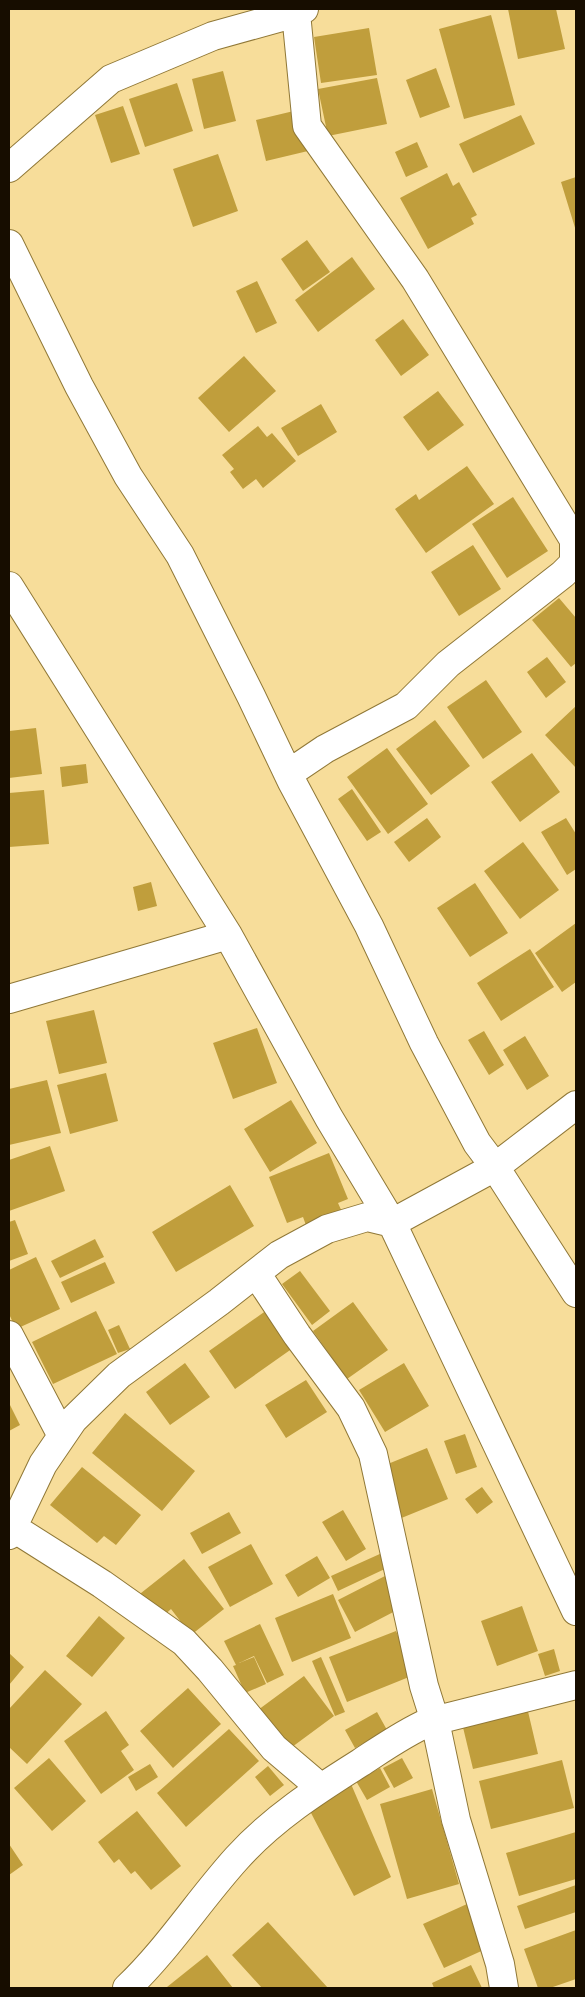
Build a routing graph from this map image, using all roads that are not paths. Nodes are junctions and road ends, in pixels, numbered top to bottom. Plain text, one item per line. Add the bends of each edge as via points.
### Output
1 (300, 11) edge
2 (9, 168) edge
3 (9, 244) edge
4 (9, 586) edge
5 (288, 774) junction
6 (228, 935) junction
7 (9, 999) edge
8 (576, 1105) edge
9 (495, 1168) junction
10 (392, 1223) junction
11 (256, 1273) junction
12 (576, 1293) edge
13 (9, 1335) edge
14 (62, 1436) junction
15 (11, 1531) edge
16 (576, 1610) edge
17 (576, 1685) edge
18 (435, 1721) junction
19 (321, 1788) junction
20 (127, 1988) edge
21 (504, 1988) edge

1 - 2 street via 213,36 111,79
1 - 5 street via 307,126 415,279 574,540 574,563 448,664 406,706 325,749
3 - 5 street via 128,476 180,555
4 - 6 street
5 - 9 street via 369,926 424,1043 477,1143
6 - 7 street
6 - 10 street via 328,1118
8 - 9 street
9 - 10 street
9 - 12 street
10 - 11 street via 367,1217 327,1229 279,1255
10 - 16 street
11 - 14 street via 119,1375 73,1420
11 - 18 street via 351,1408 373,1454 424,1686
13 - 14 street
14 - 15 street via 43,1464
15 - 19 street via 102,1584 184,1642 274,1748
17 - 18 street
18 - 19 street via 410,1730
18 - 21 street via 456,1820 500,1964
19 - 20 street via 264,1831 238,1857 145,1971

